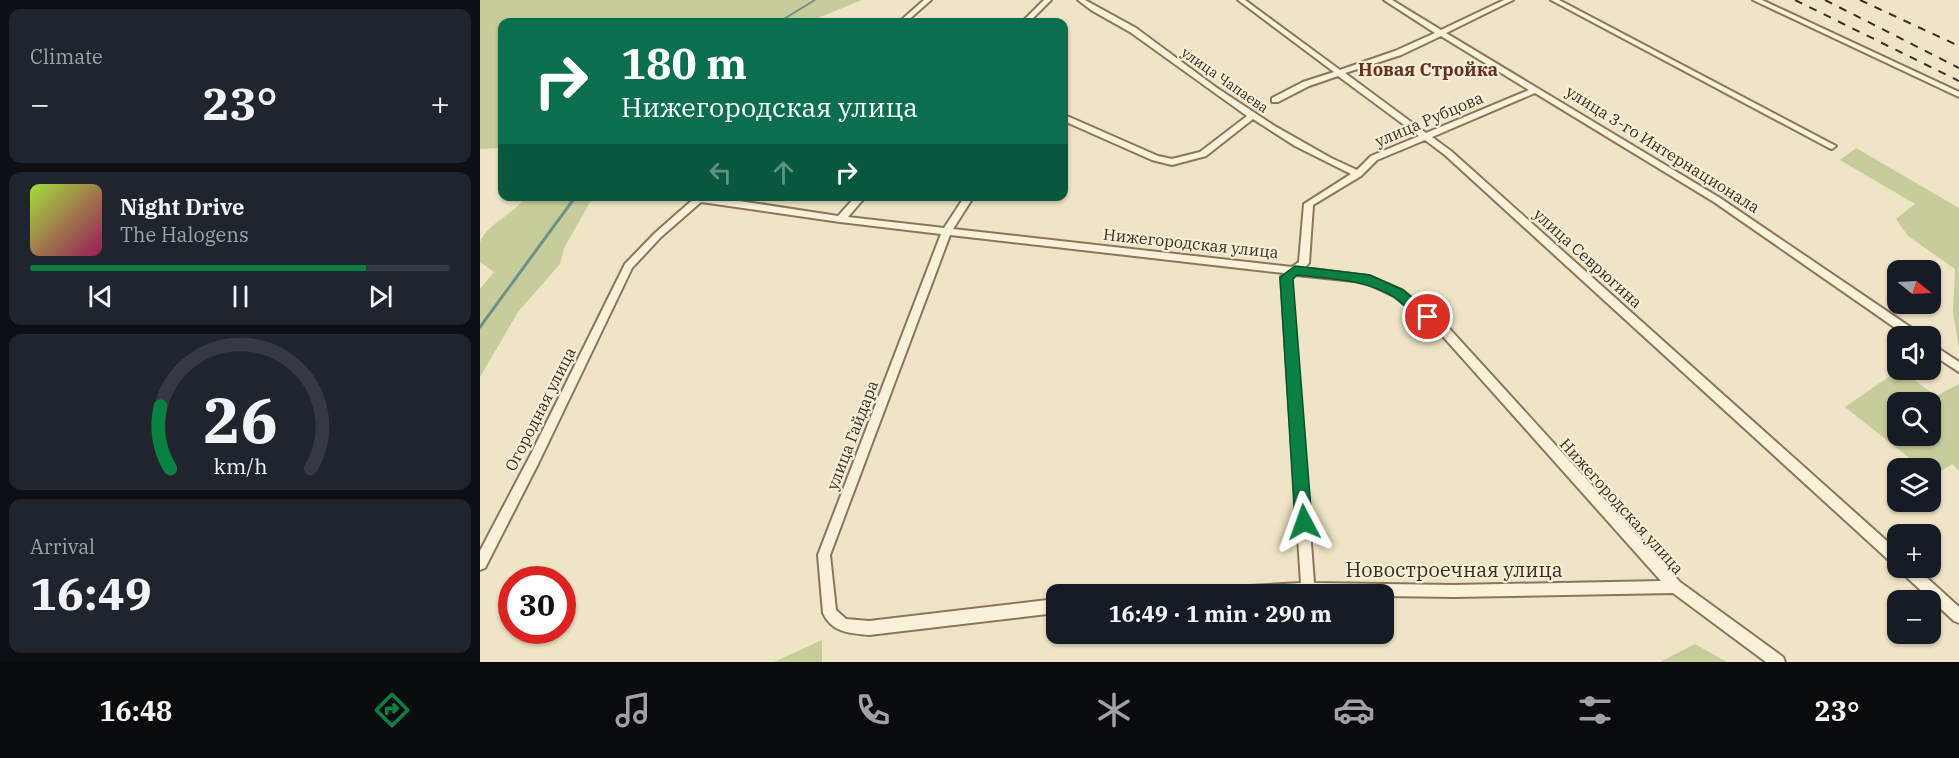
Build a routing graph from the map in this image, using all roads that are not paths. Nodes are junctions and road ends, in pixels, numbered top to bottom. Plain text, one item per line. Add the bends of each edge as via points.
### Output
1 (928, 0) edge
2 (1048, 0) edge
3 (1081, 0) edge
4 (1241, 0) edge
5 (1387, 0) edge
6 (1510, 0) edge
7 (1554, 0) edge
8 (1756, 0) edge
9 (907, 18) edge
10 (1029, 18) edge
11 (1443, 32) junction
12 (1340, 72) junction
13 (1535, 90) junction
14 (1959, 95) edge
15 (1275, 100) dead end
16 (1252, 116) junction
17 (1068, 120) edge
18 (1427, 135) junction
19 (1832, 146) dead end
20 (1359, 174) junction
21 (698, 201) edge
22 (721, 201) edge
23 (857, 201) edge
24 (967, 201) edge
25 (840, 219) junction
26 (947, 231) junction
27 (1295, 270) junction
28 (1900, 326) edge
29 (1941, 355) edge
30 (1959, 368) edge
31 (1887, 550) edge
32 (480, 564) edge
33 (1917, 578) edge
34 (1308, 584) edge
35 (1675, 587) junction
36 (1394, 590) edge
37 (1046, 607) edge
38 (1959, 616) edge
39 (1778, 662) edge

1 - 9 street
2 - 10 street
3 - 16 street, улица Чапаева via 1125,25
4 - 12 street, улица Севрюгина
5 - 11 street, улица 3-го Интернационала
6 - 11 street
7 - 19 street
8 - 14 street
11 - 12 street via 1398,53
11 - 13 street, улица 3-го Интернационала
12 - 15 street
12 - 18 street, улица Севрюгина
13 - 18 street, улица Рубцова
13 - 28 street, улица 3-го Интернационала via 1717,200
16 - 17 street via 1203,154 1172,162
16 - 20 street, улица Чапаева via 1320,157
18 - 20 street, улица Рубцова via 1374,158
18 - 31 street, улица Севрюгина
20 - 27 street, улица Рубцова via 1309,204 1304,263
21 - 32 street, Огородная улица via 628,266
22 - 25 street, Нижегородская улица
23 - 25 street
24 - 26 street, улица Гайдара
25 - 26 street, Нижегородская улица
26 - 27 street, Нижегородская улица
26 - 37 street, улица Гайдара via 824,555 830,613 843,627 869,628
27 - 34 street, улица Рубцова via 1286,277
27 - 35 street, Нижегородская улица via 1365,279 1398,293 1443,329
29 - 30 street
33 - 38 street
35 - 36 street, Новостроечная улица
35 - 39 street, Нижегородская улица

